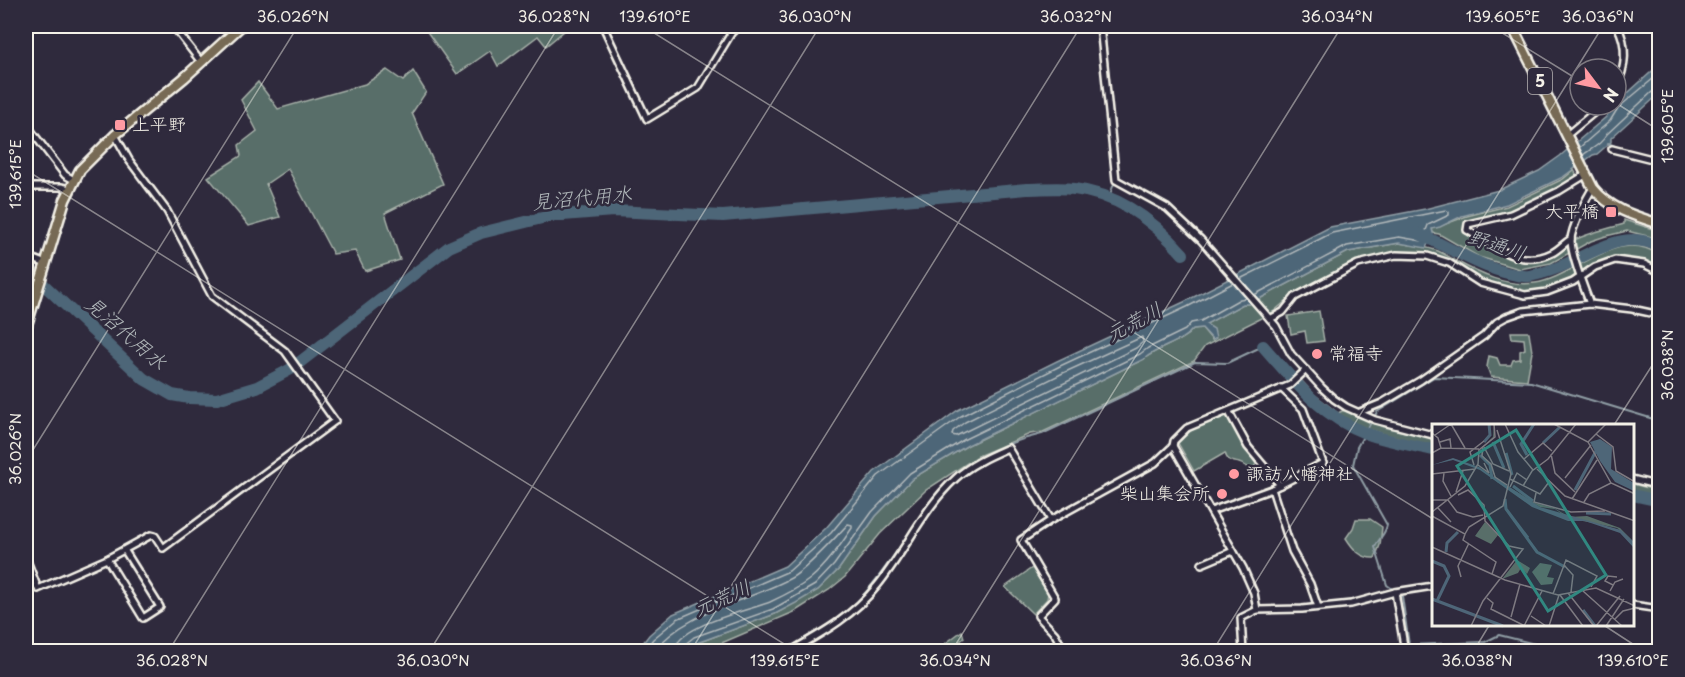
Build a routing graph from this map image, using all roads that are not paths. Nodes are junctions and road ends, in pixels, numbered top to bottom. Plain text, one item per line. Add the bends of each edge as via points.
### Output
1 (173, 26) edge
2 (241, 26) edge
3 (603, 26) edge
4 (740, 26) edge
5 (1100, 26) edge
6 (1512, 26) edge
7 (1617, 26) edge
8 (1625, 57) edge
9 (201, 62) junction
10 (1589, 117) edge
11 (26, 124) edge
12 (115, 135) junction
13 (1568, 136) junction
14 (1612, 149) dead end
15 (1659, 161) edge
16 (1584, 174) junction
17 (74, 180) junction
18 (26, 187) edge
19 (1593, 188) junction
20 (70, 189) junction
21 (1659, 224) edge
22 (1571, 240) junction
23 (26, 256) edge
24 (45, 266) junction
25 (1659, 272) edge
26 (1580, 277) junction
27 (1590, 303) junction
28 (1659, 315) edge
29 (1269, 317) junction
30 (26, 328) edge
31 (1306, 370) junction
32 (1281, 388) junction
33 (1229, 412) junction
34 (1360, 412) junction
35 (1432, 435) edge
36 (1173, 446) junction
37 (1634, 480) edge
38 (1280, 485) junction
39 (1659, 486) edge
40 (1272, 489) junction
41 (1211, 512) junction
42 (1051, 520) junction
43 (1233, 550) junction
44 (125, 551) junction
45 (26, 558) edge
46 (107, 559) junction
47 (1202, 564) dead end
48 (1432, 586) edge
49 (1395, 592) junction
50 (1634, 605) edge
51 (1318, 607) junction
52 (1659, 609) edge
53 (1257, 610) junction
54 (789, 651) edge
55 (1065, 651) edge
56 (1243, 651) edge
57 (1405, 651) edge

1 - 9 street
2 - 9 main road
3 - 4 street via 647,119 698,88 732,32
5 - 29 street via 1116,180 1167,208 1211,250
6 - 13 main road, 5
7 - 8 street
9 - 12 main road
10 - 13 street
11 - 17 street via 65,175
12 - 17 main road
12 - 44 street via 167,211 212,296 285,351 335,421 163,548 151,535
13 - 16 main road, 5
14 - 15 street
16 - 19 main road, 5
16 - 22 street via 1520,210 1467,227 1501,250 1524,259 1551,254
17 - 20 main road
18 - 20 street
19 - 21 main road, 5 via 1620,210
19 - 22 street
20 - 24 main road
22 - 26 street
23 - 24 street
24 - 30 main road
25 - 26 street via 1644,264 1615,260
26 - 27 street
26 - 29 street via 1547,292 1526,295 1480,283 1449,263 1427,256 1396,255 1350,268 1295,297 1282,312
27 - 28 street
27 - 34 street via 1506,316 1422,380
29 - 31 street via 1291,354
31 - 32 street
31 - 34 street via 1334,399
32 - 33 street
32 - 38 street via 1303,409 1323,463
33 - 36 street via 1187,428
33 - 38 street via 1248,447
34 - 35 street via 1375,420
36 - 41 street
36 - 42 street via 1155,463
37 - 39 street
38 - 40 street
40 - 41 street
40 - 51 street via 1292,550
41 - 43 street
42 - 54 street via 1008,448 988,457 956,478 939,497 877,587 856,608 838,624
42 - 55 street via 1021,540 1056,598 1038,616
43 - 47 street
43 - 53 street via 1254,593
44 - 46 street
44 - 46 street via 160,607 143,618
45 - 46 street via 39,589
48 - 49 street
49 - 51 street via 1351,604
49 - 57 street
50 - 52 street
51 - 53 street
53 - 56 street via 1241,618

